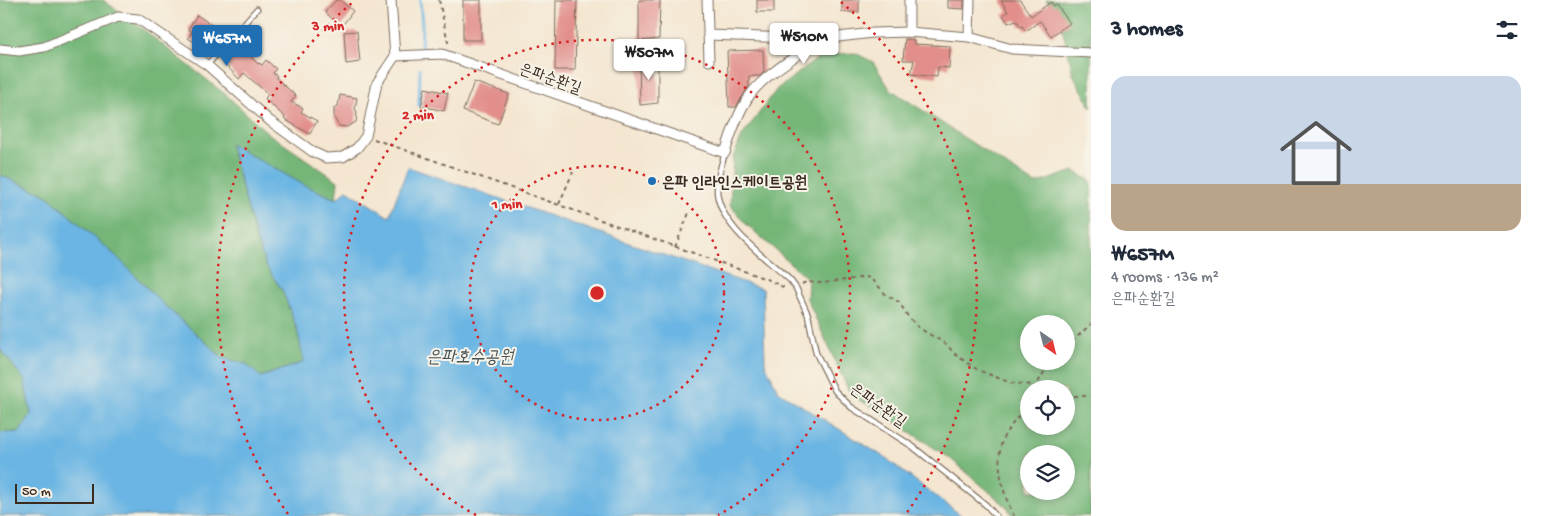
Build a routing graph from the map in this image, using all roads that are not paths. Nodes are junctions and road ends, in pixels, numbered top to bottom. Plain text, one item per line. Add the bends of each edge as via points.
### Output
1 (391, 0) edge
2 (708, 0) edge
3 (908, 0) edge
4 (970, 0) edge
5 (257, 9) dead end
6 (909, 32) junction
7 (708, 35) junction
8 (969, 37) junction
9 (821, 38) junction
10 (0, 49) edge
11 (1091, 53) edge
12 (395, 56) junction
13 (709, 62) dead end
14 (207, 65) junction
15 (725, 152) junction
16 (996, 516) edge

1 - 12 street
2 - 7 street
3 - 6 street
4 - 8 street
5 - 14 lane
6 - 8 street
6 - 9 street
7 - 9 street
7 - 13 street
8 - 11 street via 1012,49
9 - 15 street via 773,73 751,94
10 - 14 street via 44,48 118,17 138,19
12 - 14 street via 377,83 366,136 344,157 326,158 270,121
12 - 15 street, 은파순환길 via 442,54
15 - 16 lane, 은파순환길 via 717,192 724,214 731,226 796,288 808,315 816,353 835,391 851,407 912,446

